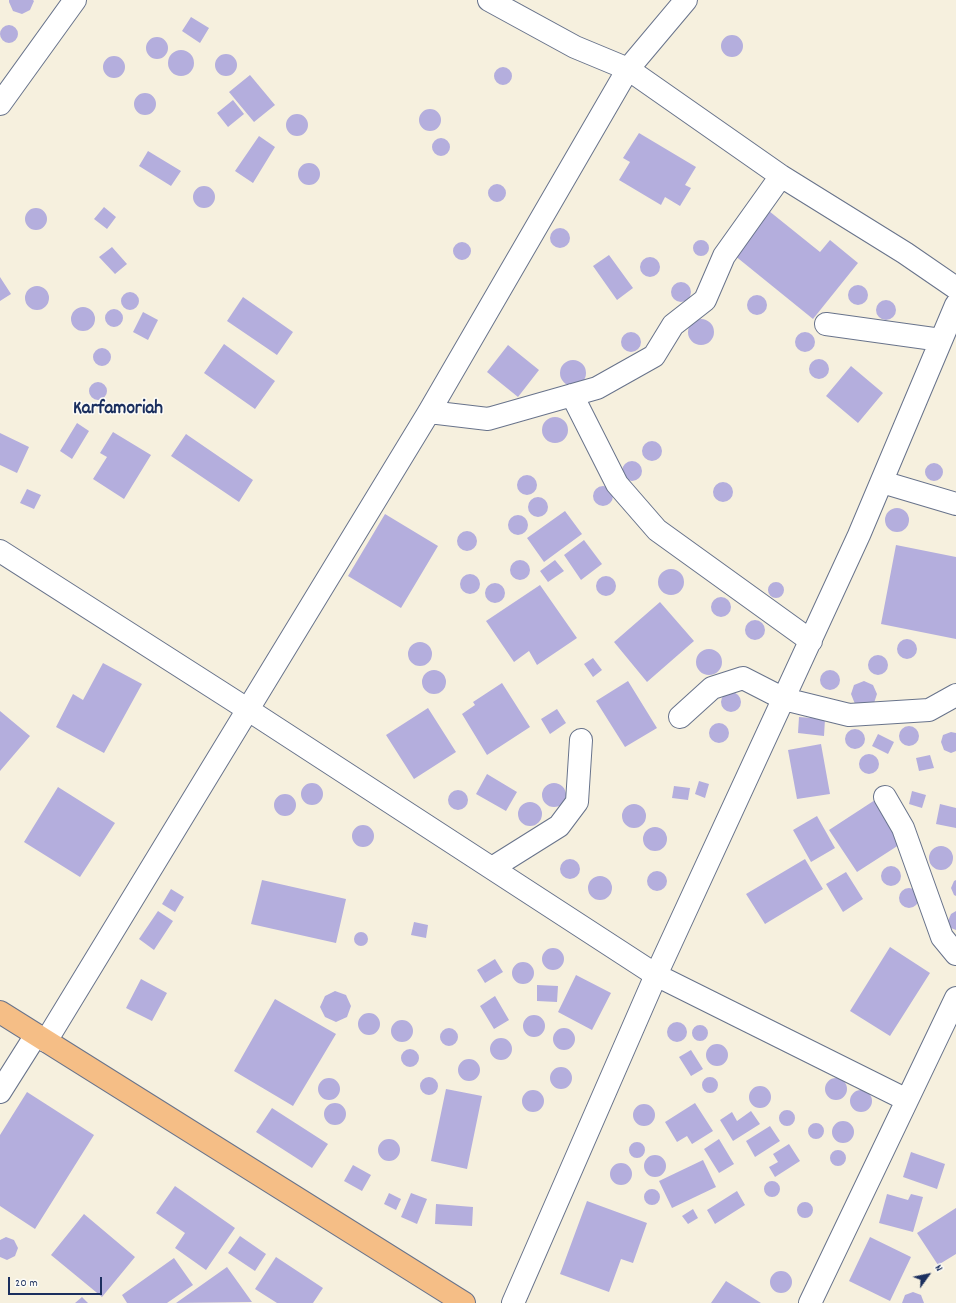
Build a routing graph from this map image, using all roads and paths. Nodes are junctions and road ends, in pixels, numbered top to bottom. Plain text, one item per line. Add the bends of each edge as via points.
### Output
1 (75, 0) edge
2 (489, 0) edge
3 (686, 0) edge
4 (628, 69) junction
5 (0, 104) edge
6 (781, 176) junction
7 (956, 288) edge
8 (956, 305) edge
9 (826, 324) dead end
10 (941, 340) junction
11 (572, 395) junction
12 (429, 412) junction
13 (882, 482) junction
14 (956, 504) edge
15 (0, 551) edge
16 (811, 641) junction
17 (956, 695) edge
18 (784, 699) junction
19 (247, 709) junction
20 (680, 717) dead end
21 (582, 740) dead end
22 (885, 797) dead end
23 (492, 868) junction
24 (956, 954) edge
25 (656, 975) junction
26 (956, 998) edge
27 (0, 1012) edge
28 (41, 1038) junction
29 (0, 1092) edge
30 (907, 1100) junction
31 (464, 1303) edge
32 (513, 1303) edge
33 (810, 1303) edge

1 - 5 street
2 - 4 street via 575,47
3 - 4 street
4 - 6 street
4 - 12 street
6 - 7 street
6 - 11 street via 724,256 705,300 673,325 654,356 597,388
8 - 10 street
9 - 10 street
10 - 13 street
11 - 12 street via 488,419
11 - 16 street via 617,484 657,530
12 - 19 street
13 - 14 street
13 - 16 street
15 - 19 street
16 - 18 street
17 - 18 street via 929,710 849,715
18 - 20 street via 743,678 712,688
18 - 25 street
19 - 23 street
19 - 28 street
21 - 23 street via 578,802 559,826
22 - 24 street via 903,828 942,937
23 - 25 street
25 - 30 street
25 - 32 street
26 - 30 street
27 - 28 highway
28 - 29 street
28 - 31 highway
30 - 33 street

